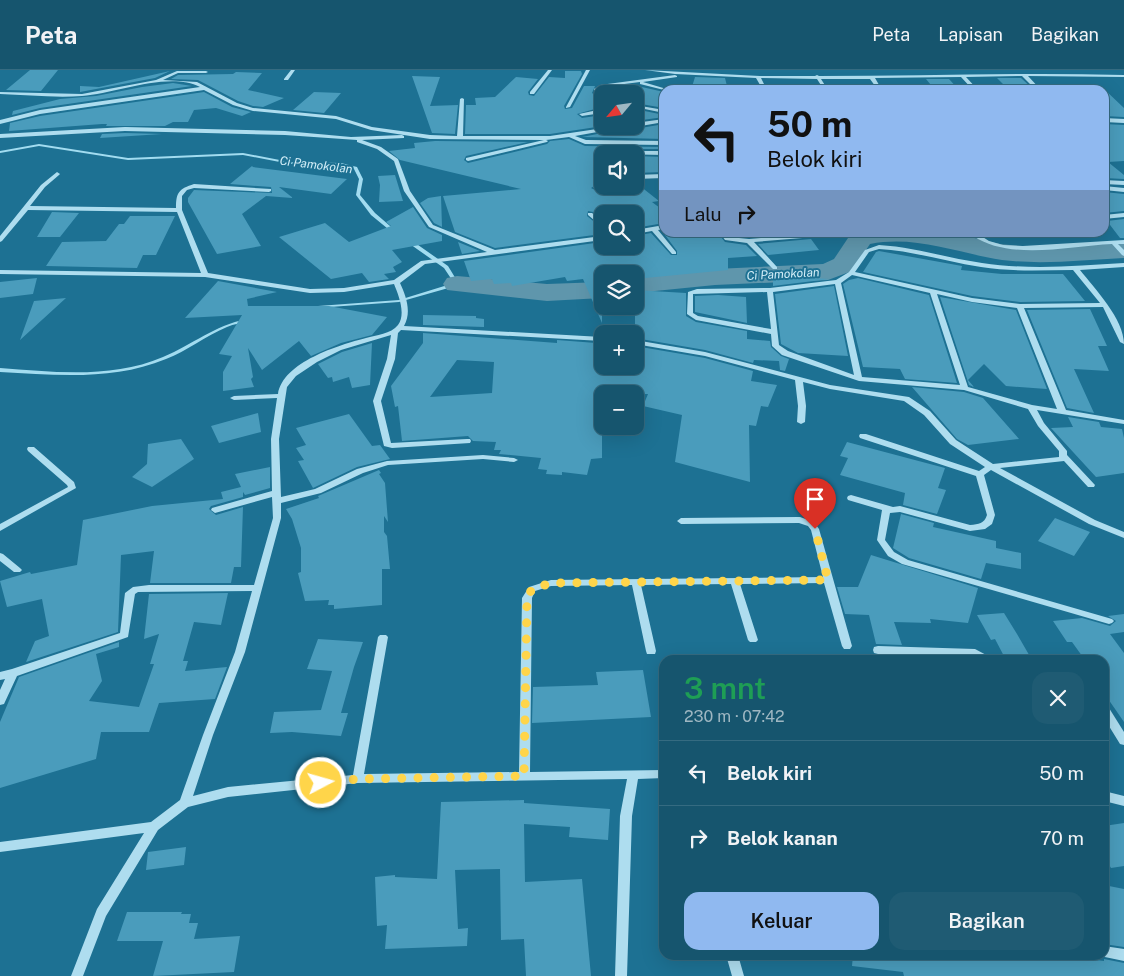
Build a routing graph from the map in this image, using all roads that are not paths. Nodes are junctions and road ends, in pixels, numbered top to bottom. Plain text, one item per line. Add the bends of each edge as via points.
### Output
1 (293, 70) edge
2 (550, 70) edge
3 (588, 70) edge
4 (647, 70) edge
5 (766, 70) edge
6 (206, 72) dead end
7 (1077, 72) edge
8 (683, 74) junction
9 (1024, 75) junction
10 (757, 76) junction
11 (963, 76) junction
12 (1124, 76) edge
13 (872, 78) junction
14 (286, 79) dead end
15 (821, 79) junction
16 (155, 81) junction
17 (634, 81) junction
18 (607, 85) edge
19 (762, 85) edge
20 (824, 85) edge
21 (877, 85) edge
22 (971, 85) edge
23 (1034, 85) edge
24 (206, 88) junction
25 (659, 88) edge
26 (0, 93) edge
27 (532, 93) dead end
28 (462, 99) dead end
29 (568, 107) dead end
30 (644, 108) edge
31 (659, 111) edge
32 (594, 112) edge
33 (582, 114) dead end
34 (1109, 120) edge
35 (659, 121) edge
36 (1124, 121) edge
37 (0, 122) edge
38 (644, 123) edge
39 (594, 132) edge
40 (0, 136) edge
41 (569, 136) junction
42 (430, 137) junction
43 (460, 137) junction
44 (550, 138) junction
45 (351, 139) junction
46 (613, 142) junction
47 (659, 143) edge
48 (614, 145) edge
49 (644, 153) edge
50 (659, 153) edge
51 (468, 159) dead end
52 (57, 174) dead end
53 (659, 176) edge
54 (644, 177) edge
55 (1109, 182) edge
56 (1124, 183) edge
57 (1109, 188) edge
58 (269, 190) dead end
59 (1124, 190) edge
60 (26, 208) junction
61 (179, 210) junction
62 (590, 214) dead end
63 (1124, 216) edge
64 (594, 217) edge
65 (1109, 217) edge
66 (659, 228) edge
67 (654, 229) junction
68 (644, 231) edge
69 (659, 235) edge
70 (661, 237) edge
71 (726, 237) edge
72 (793, 237) edge
73 (977, 237) edge
74 (594, 239) edge
75 (0, 240) edge
76 (749, 241) junction
77 (1124, 242) edge
78 (1114, 244) junction
79 (495, 253) junction
80 (674, 253) dead end
81 (1124, 254) edge
82 (1124, 265) edge
83 (775, 268) dead end
84 (1075, 268) junction
85 (0, 272) edge
86 (851, 273) junction
87 (205, 275) junction
88 (396, 282) junction
89 (838, 282) junction
90 (770, 290) junction
91 (933, 291) junction
92 (1105, 305) junction
93 (1020, 306) junction
94 (398, 330) junction
95 (774, 332) junction
96 (594, 338) edge
97 (1124, 342) edge
98 (644, 344) edge
99 (799, 379) junction
100 (859, 379) junction
101 (965, 388) junction
102 (282, 396) junction
103 (234, 398) dead end
104 (1032, 407) junction
105 (1062, 411) junction
106 (801, 422) dead end
107 (1124, 422) edge
108 (863, 436) dead end
109 (467, 441) dead end
110 (31, 449) dead end
111 (1064, 457) junction
112 (514, 460) dead end
113 (991, 467) junction
114 (980, 474) junction
115 (1091, 485) dead end
116 (275, 497) junction
117 (851, 498) dead end
118 (215, 510) dead end
119 (894, 510) junction
120 (681, 521) dead end
121 (0, 528) edge
122 (1124, 535) edge
123 (0, 556) edge
124 (17, 570) dead end
125 (734, 580) junction
126 (828, 580) junction
127 (636, 582) junction
128 (256, 588) junction
129 (1109, 621) dead end
130 (383, 637) dead end
131 (753, 640) dead end
132 (847, 646) dead end
133 (878, 650) dead end
134 (651, 651) dead end
135 (978, 655) edge
136 (14, 673) junction
137 (0, 676) edge
138 (0, 702) edge
139 (1109, 717) edge
140 (1124, 741) edge
141 (633, 774) junction
142 (659, 774) edge
143 (524, 776) junction
144 (358, 779) junction
145 (1109, 797) edge
146 (1124, 801) edge
147 (185, 803) junction
148 (154, 827) junction
149 (0, 847) edge
150 (1109, 953) edge
151 (1124, 955) edge
152 (733, 960) edge
153 (77, 976) edge
154 (620, 976) edge
155 (738, 976) edge

1 - 14 street
2 - 27 street
3 - 29 street
4 - 8 street
5 - 15 street via 814,75
6 - 16 street via 178,72
7 - 9 street
7 - 12 street
8 - 10 street
8 - 17 street
9 - 11 street
9 - 23 street
10 - 15 street
10 - 19 street
11 - 13 street
11 - 22 street
13 - 15 street
13 - 21 street
15 - 20 street
16 - 24 street via 195,83
16 - 26 street via 82,95
17 - 18 street
17 - 25 street
24 - 37 street via 40,112
24 - 42 street via 235,104 253,109 336,118 370,128
28 - 43 street
30 - 31 street
32 - 33 street
34 - 36 street
35 - 38 street
39 - 41 street
40 - 45 street via 164,129
41 - 44 street
41 - 46 street via 585,142
42 - 43 street
42 - 45 street
43 - 44 street
44 - 51 street
45 - 79 street via 379,148 396,160 407,191 431,226
46 - 47 street
46 - 48 street
49 - 50 street
52 - 60 street via 42,186
53 - 54 street
55 - 56 street
57 - 59 street
58 - 61 street via 194,186 179,196
60 - 61 street
60 - 75 street
61 - 87 street
62 - 64 street
63 - 65 street
66 - 67 street
67 - 68 street
67 - 69 street
70 - 80 street
71 - 76 street
72 - 76 street
73 - 78 street via 989,244 1028,249
74 - 79 street
76 - 83 street
77 - 78 street
78 - 81 street
79 - 88 street via 423,262
82 - 84 street
84 - 86 street via 982,265 879,247 867,251
84 - 92 street
85 - 87 street
86 - 89 street
86 - 91 street
87 - 88 street via 310,291 344,290
88 - 94 street via 403,302 404,320
89 - 90 street
89 - 100 street
90 - 95 street
90 - 95 street via 693,291 690,293 690,314 696,318
91 - 93 street
91 - 101 street
92 - 93 street
92 - 97 street
93 - 105 street
94 - 96 street
94 - 102 street via 338,348 314,360 293,374
94 - 109 street via 377,401 387,444
95 - 100 street via 776,346 780,350
98 - 99 street via 705,354
99 - 106 street
99 - 113 street via 864,394 906,399 927,413 953,442
100 - 101 street
101 - 104 street
102 - 103 street
102 - 116 street via 276,439
104 - 105 street
104 - 111 street
105 - 107 street
108 - 114 street
110 - 121 street via 72,488
111 - 113 street via 1056,461
111 - 115 street
112 - 116 street via 483,457 387,463 360,471 318,491
113 - 114 street
113 - 122 street via 1092,522
114 - 119 street via 991,515 989,522 982,527 970,528
116 - 118 street
116 - 128 street via 276,518
117 - 119 street
119 - 129 street via 886,511 881,540 891,554 904,562
120 - 126 street via 800,520 811,524
123 - 124 street
125 - 126 street
125 - 127 street
125 - 131 street
126 - 132 street
127 - 134 street
127 - 143 street via 551,583 532,589 527,598
128 - 136 street via 136,589 130,593 125,635
128 - 147 street via 240,652
130 - 144 street
133 - 135 street
136 - 137 street
136 - 138 street
139 - 140 street
141 - 142 street
141 - 143 street
141 - 154 street via 626,816
143 - 144 street
144 - 147 street via 228,792
145 - 146 street
147 - 148 street
148 - 149 street
148 - 153 street via 101,913
150 - 151 street
152 - 155 street

